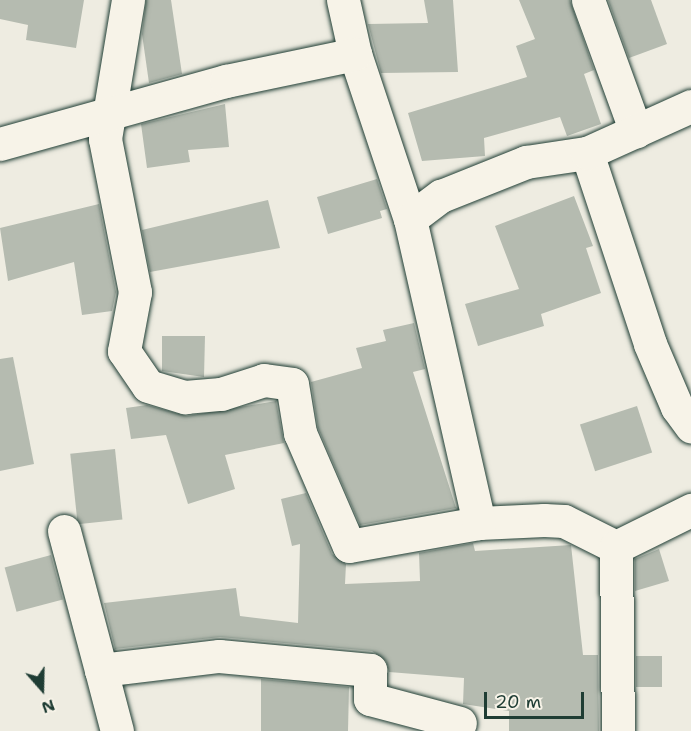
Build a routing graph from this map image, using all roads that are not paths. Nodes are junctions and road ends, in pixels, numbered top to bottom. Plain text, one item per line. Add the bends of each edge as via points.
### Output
1 (128, 0) edge
2 (343, 0) edge
3 (588, 0) edge
4 (355, 54) junction
5 (691, 106) edge
6 (110, 115) junction
7 (636, 132) junction
8 (0, 144) edge
9 (587, 153) junction
10 (410, 219) junction
11 (691, 426) edge
12 (691, 510) edge
13 (479, 523) junction
14 (64, 531) dead end
15 (616, 547) junction
16 (101, 670) junction
17 (460, 723) dead end
18 (117, 731) edge
19 (618, 731) edge

1 - 6 street
2 - 4 street
3 - 7 street
4 - 6 street via 226,81
4 - 10 street
5 - 7 street
6 - 8 street
6 - 13 street via 105,139 135,292 124,351 148,386 185,397 221,394 264,380 292,384 300,433 349,546
7 - 9 street
9 - 10 street via 526,162 441,196
9 - 11 street via 650,344 677,407
10 - 13 street
12 - 15 street
13 - 15 street via 564,521
14 - 16 street
15 - 19 street
16 - 17 street via 219,656 370,670 370,699
16 - 18 street

